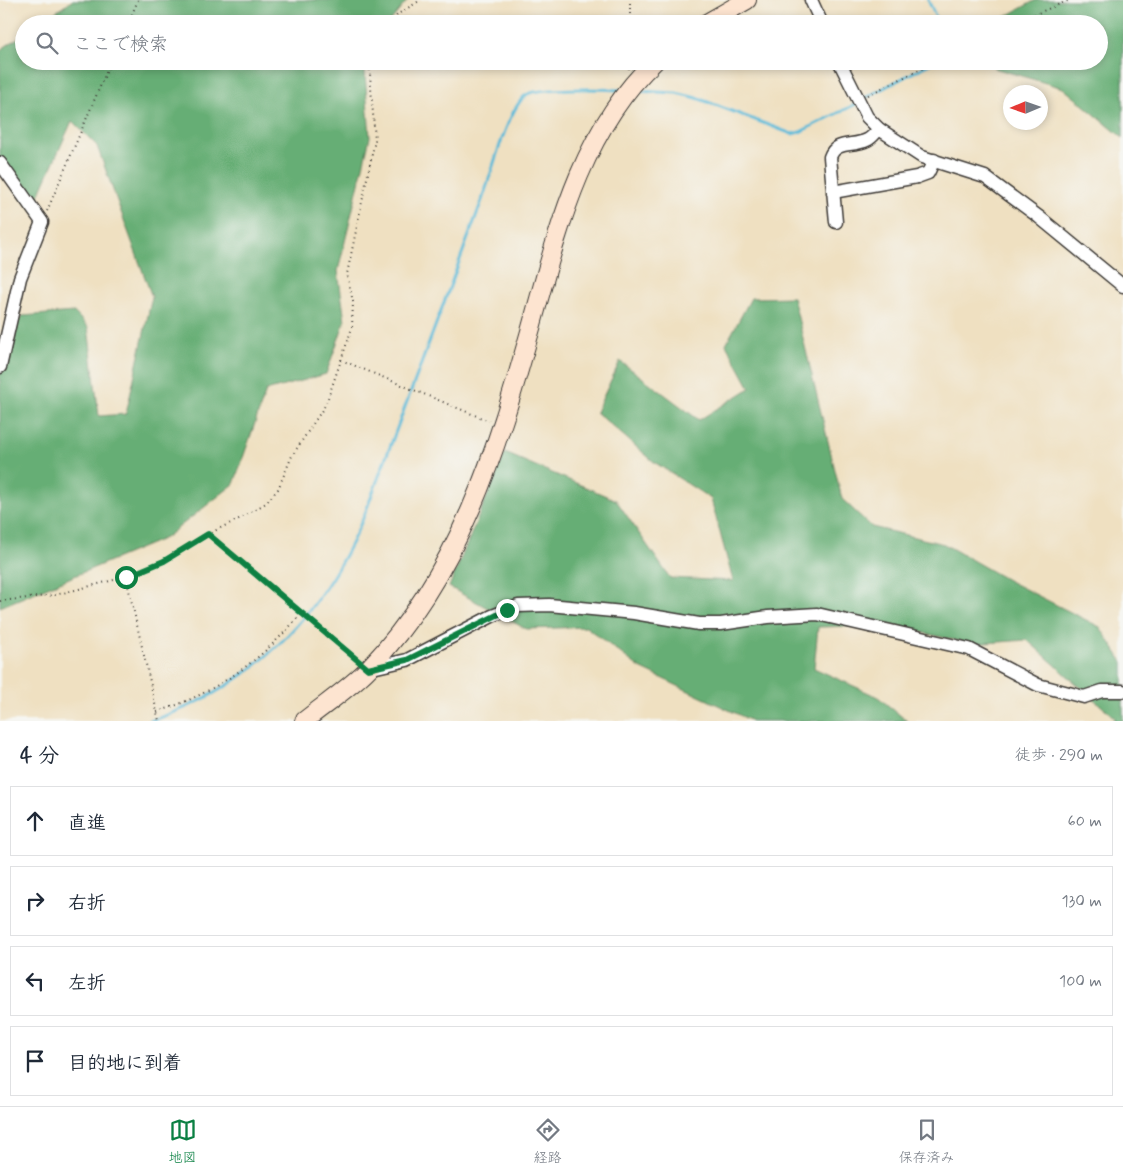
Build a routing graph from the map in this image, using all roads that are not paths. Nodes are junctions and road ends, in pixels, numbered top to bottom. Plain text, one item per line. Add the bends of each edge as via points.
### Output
1 (747, 0) edge
2 (811, 0) edge
3 (721, 15) edge
4 (818, 15) edge
5 (646, 70) edge
6 (843, 70) edge
7 (879, 129) junction
8 (934, 160) junction
9 (0, 163) edge
10 (833, 192) junction
11 (836, 222) dead end
12 (1123, 286) edge
13 (0, 367) edge
14 (368, 669) junction
15 (1123, 691) edge
16 (304, 721) edge

1 - 3 street
2 - 4 street
5 - 14 street via 622,98 587,156 548,264 502,426 474,506 447,559 402,628
6 - 7 street via 867,117
7 - 8 street via 903,147
7 - 10 street via 868,139 836,147 830,158
8 - 10 street via 928,173
8 - 12 street via 985,177
9 - 13 street via 42,222 20,278
10 - 11 street
14 - 15 street via 407,660 518,606 549,605 634,613 699,624 818,614 969,649 1038,686 1084,697
14 - 16 street

